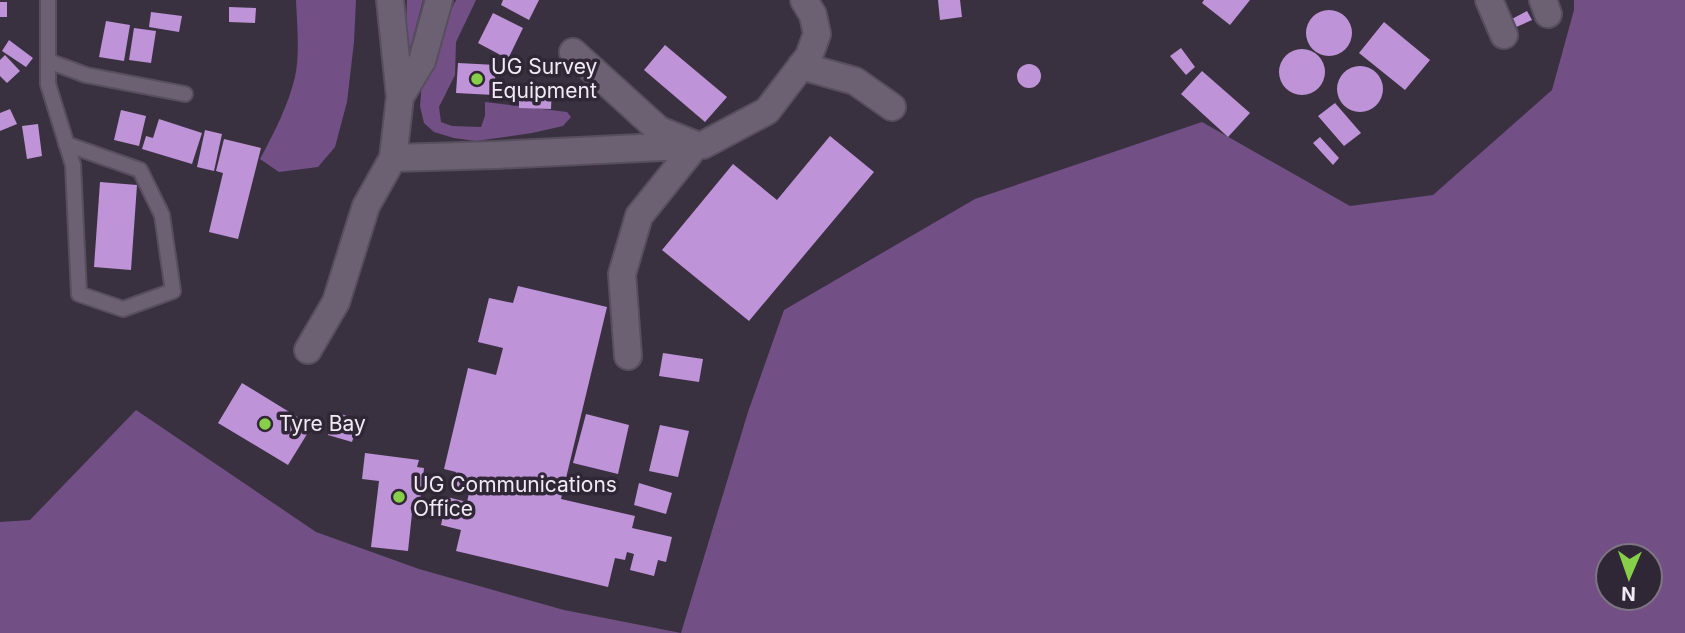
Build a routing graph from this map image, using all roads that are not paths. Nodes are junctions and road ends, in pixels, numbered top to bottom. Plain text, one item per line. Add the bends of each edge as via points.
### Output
1 (48, 0) edge
2 (390, 0) edge
3 (439, 0) edge
4 (804, 0) edge
5 (1489, 0) edge
6 (1504, 35) dead end
7 (573, 52) dead end
8 (48, 61) junction
9 (801, 66) junction
10 (186, 94) dead end
11 (400, 97) junction
12 (892, 107) dead end
13 (66, 144) junction
14 (696, 145) junction
15 (393, 158) junction
16 (308, 350) dead end
17 (628, 356) dead end

1 - 8 lane
2 - 11 street
3 - 11 street via 422,61
4 - 9 street via 817,34
5 - 6 street
7 - 14 street via 659,130
8 - 10 lane via 86,75
8 - 13 lane via 48,84
9 - 12 street via 855,81
9 - 14 street via 767,111
11 - 15 street
13 - 13 lane via 73,165 79,294 123,310 173,291 162,215 140,170
14 - 15 street
14 - 17 street via 639,216 622,274
15 - 16 street via 366,206 336,302

